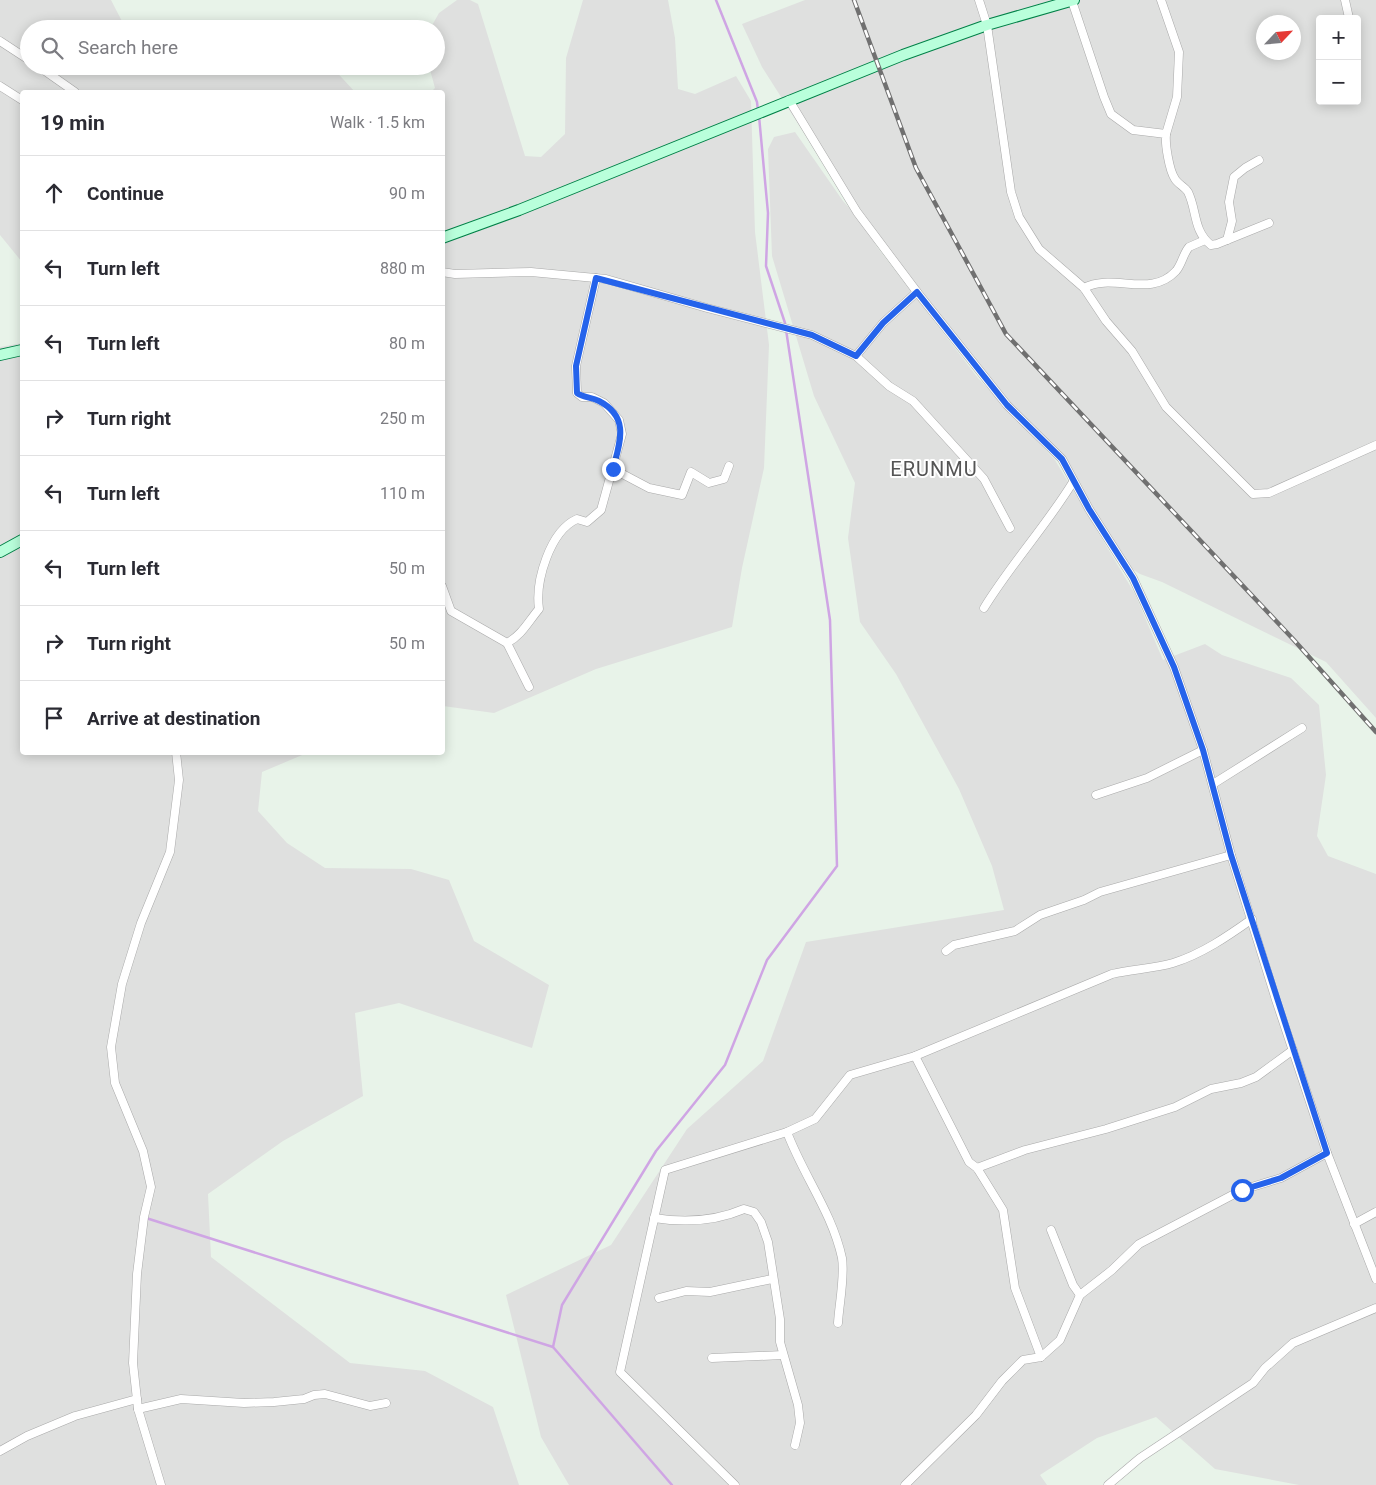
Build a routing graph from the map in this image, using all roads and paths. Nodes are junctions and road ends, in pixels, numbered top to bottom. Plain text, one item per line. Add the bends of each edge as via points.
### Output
1 (979, 0) edge
2 (1073, 0) edge
3 (1161, 0) edge
4 (1345, 0) edge
5 (1348, 15) edge
6 (987, 25) junction
7 (0, 41) edge
8 (20, 54) edge
9 (51, 75) edge
10 (0, 86) edge
11 (72, 90) edge
12 (20, 99) edge
13 (789, 100) junction
14 (1166, 134) junction
15 (1259, 160) dead end
16 (1269, 223) dead end
17 (445, 237) edge
18 (1205, 240) junction
19 (1227, 240) junction
20 (445, 272) edge
21 (596, 278) junction
22 (1084, 288) junction
23 (917, 292) junction
24 (20, 350) edge
25 (0, 355) edge
26 (856, 356) junction
27 (1376, 445) edge
28 (729, 466) dead end
29 (613, 469) junction
30 (1073, 482) junction
31 (1010, 528) dead end
32 (20, 541) edge
33 (0, 552) edge
34 (445, 594) edge
35 (984, 608) dead end
36 (507, 643) junction
37 (529, 687) dead end
38 (1302, 728) dead end
39 (1203, 750) junction
40 (176, 755) edge
41 (1213, 784) junction
42 (1096, 795) dead end
43 (1231, 855) junction
44 (1252, 919) junction
45 (946, 951) dead end
46 (1293, 1050) junction
47 (915, 1056) junction
48 (787, 1132) junction
49 (1327, 1153) junction
50 (977, 1168) junction
51 (1376, 1212) edge
52 (654, 1218) junction
53 (1354, 1224) junction
54 (1051, 1230) dead end
55 (772, 1279) junction
56 (1376, 1280) edge
57 (1080, 1295) junction
58 (659, 1298) dead end
59 (1376, 1308) edge
60 (838, 1324) dead end
61 (783, 1355) junction
62 (1041, 1357) junction
63 (712, 1358) dead end
64 (137, 1399) junction
65 (386, 1403) dead end
66 (138, 1410) junction
67 (795, 1445) dead end
68 (0, 1451) edge
69 (161, 1485) edge
70 (735, 1485) edge
71 (905, 1485) edge
72 (1108, 1485) edge

1 - 6 street
2 - 6 street
2 - 14 street via 1111,114 1133,130
3 - 14 street via 1179,52 1177,97
4 - 5 street
6 - 13 street
6 - 22 street via 1011,192 1019,216 1039,249
7 - 8 street
9 - 11 street
10 - 12 street
13 - 17 street
13 - 23 street via 857,212
14 - 18 street via 1171,172 1188,192 1198,228
15 - 19 street via 1234,177 1229,202 1232,222
16 - 19 street
18 - 19 street via 1211,244
18 - 22 street via 1189,247 1177,270 1156,284 1092,284
20 - 21 street via 531,272
21 - 26 street via 812,335
21 - 29 street via 576,366 577,393 604,403 619,420 622,434
22 - 27 street via 1132,351 1166,407 1253,494 1269,493
23 - 26 street via 883,323
23 - 30 street via 1007,405 1062,459
24 - 25 street
26 - 31 street via 889,386 913,401 984,479
28 - 29 street via 724,479 708,483 692,472 682,496 649,488
29 - 36 street via 601,510 587,522 577,519 566,524 556,540 540,577 539,609 520,636
30 - 35 street
30 - 39 street via 1133,578 1174,667
32 - 33 street
34 - 36 street via 451,611
36 - 37 street
38 - 41 street
39 - 41 street
39 - 42 street via 1147,778
40 - 64 street via 178,780 170,852 141,923 122,984 111,1048 115,1083 142,1151 151,1187 137,1274 133,1364
41 - 43 street
43 - 44 street
43 - 45 street via 1100,892 1040,915 1015,931 954,945
44 - 46 street
44 - 47 street via 1191,956 1112,974
46 - 49 street
46 - 50 street via 1256,1077 1241,1083 1211,1089 1175,1107 1025,1150
47 - 48 street via 850,1075 815,1119
47 - 50 street via 969,1162
48 - 52 street via 665,1170
48 - 60 street via 826,1210 842,1260
49 - 53 street
49 - 57 street via 1281,1178 1242,1190 1138,1244
50 - 62 street via 1003,1210 1015,1288
51 - 53 street
52 - 55 street via 694,1221 744,1209 754,1212 762,1222 768,1242
52 - 70 street via 620,1372
53 - 56 street
54 - 57 street
55 - 58 street via 710,1292 686,1291
55 - 61 street
57 - 62 street via 1060,1340
59 - 72 street via 1293,1343 1265,1368 1254,1383 1140,1458
61 - 63 street
61 - 67 street via 798,1405 800,1423
62 - 71 street via 1023,1360 1002,1380 976,1415
64 - 66 street
64 - 68 street via 75,1416
65 - 66 street via 370,1406 325,1394 274,1402 181,1399
66 - 69 street

